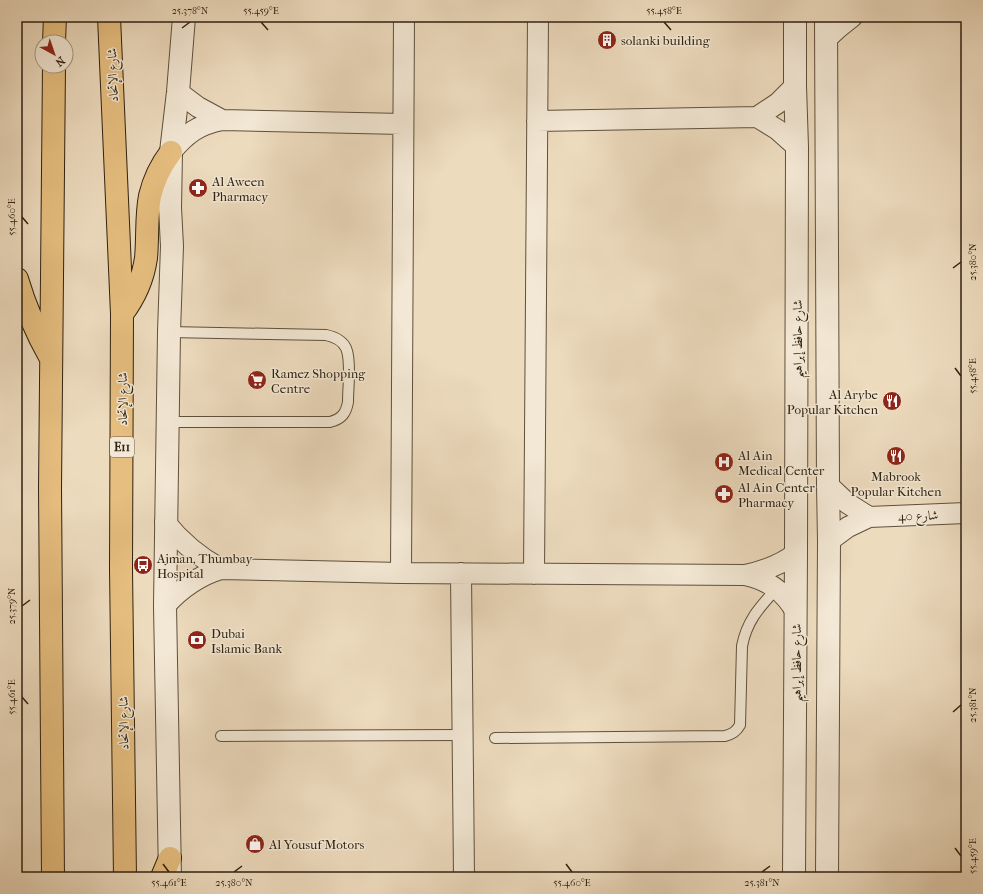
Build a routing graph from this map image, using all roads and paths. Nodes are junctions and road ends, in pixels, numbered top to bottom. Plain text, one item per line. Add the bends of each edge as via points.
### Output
1 (55, 17) edge
2 (109, 17) edge
3 (184, 17) edge
4 (404, 17) edge
5 (538, 17) edge
6 (795, 17) edge
7 (826, 17) edge
8 (852, 17) edge
9 (54, 34) edge
10 (826, 39) junction
11 (54, 74) edge
12 (795, 86) junction
13 (178, 92) junction
14 (757, 117) junction
15 (222, 120) junction
16 (537, 121) junction
17 (403, 124) junction
18 (797, 147) junction
19 (171, 152) junction
20 (17, 279) edge
21 (122, 314) junction
22 (169, 332) junction
23 (51, 358) junction
24 (168, 422) junction
25 (828, 486) junction
26 (966, 513) edge
27 (869, 517) junction
28 (165, 522) junction
29 (829, 542) junction
30 (796, 553) junction
31 (221, 569) junction
32 (401, 573) junction
33 (461, 573) junction
34 (534, 574) junction
35 (745, 575) junction
36 (777, 588) junction
37 (165, 606) junction
38 (796, 612) junction
39 (462, 735) junction
40 (221, 736) dead end
41 (495, 738) dead end
42 (167, 871) edge
43 (53, 877) edge
44 (125, 877) edge
45 (464, 877) edge
46 (794, 877) edge
47 (827, 877) edge

1 - 9 highway
2 - 21 highway, شارع الإتحاد / E11
3 - 13 street
4 - 17 street
5 - 16 street
6 - 12 street, شارع حافظ إبراهيم
7 - 10 street
8 - 10 street
10 - 25 street
11 - 23 highway
12 - 14 street via 778,103
12 - 18 street, شارع حافظ إبراهيم
13 - 15 street
13 - 19 street
14 - 16 street
14 - 18 street via 778,130
15 - 17 street
15 - 19 street via 207,123 193,130
16 - 34 street
17 - 32 street
18 - 30 street, شارع حافظ إبراهيم
19 - 21 highway via 160,167 150,196 146,256 141,281
19 - 22 street via 172,246
20 - 23 highway via 37,333
21 - 44 highway, شارع الإتحاد / E11 via 121,569
22 - 24 street
22 - 24 lane via 326,335 342,342 349,356 347,408 338,420
23 - 43 highway
24 - 28 street
25 - 27 street via 847,503
25 - 29 street
26 - 27 street, شارع 40
27 - 29 street, شارع 40 via 848,527
28 - 31 street via 190,549
28 - 37 street
29 - 47 street
30 - 35 street via 767,570
30 - 38 street, شارع حافظ إبراهيم
31 - 32 street
31 - 37 street via 208,573 184,587
32 - 33 street
33 - 34 street
33 - 39 street
34 - 35 street
35 - 36 street
36 - 38 street
36 - 41 lane via 756,612 744,637 740,725 737,731 724,736
37 - 42 street
38 - 46 street, شارع حافظ إبراهيم
39 - 40 lane
39 - 45 street

